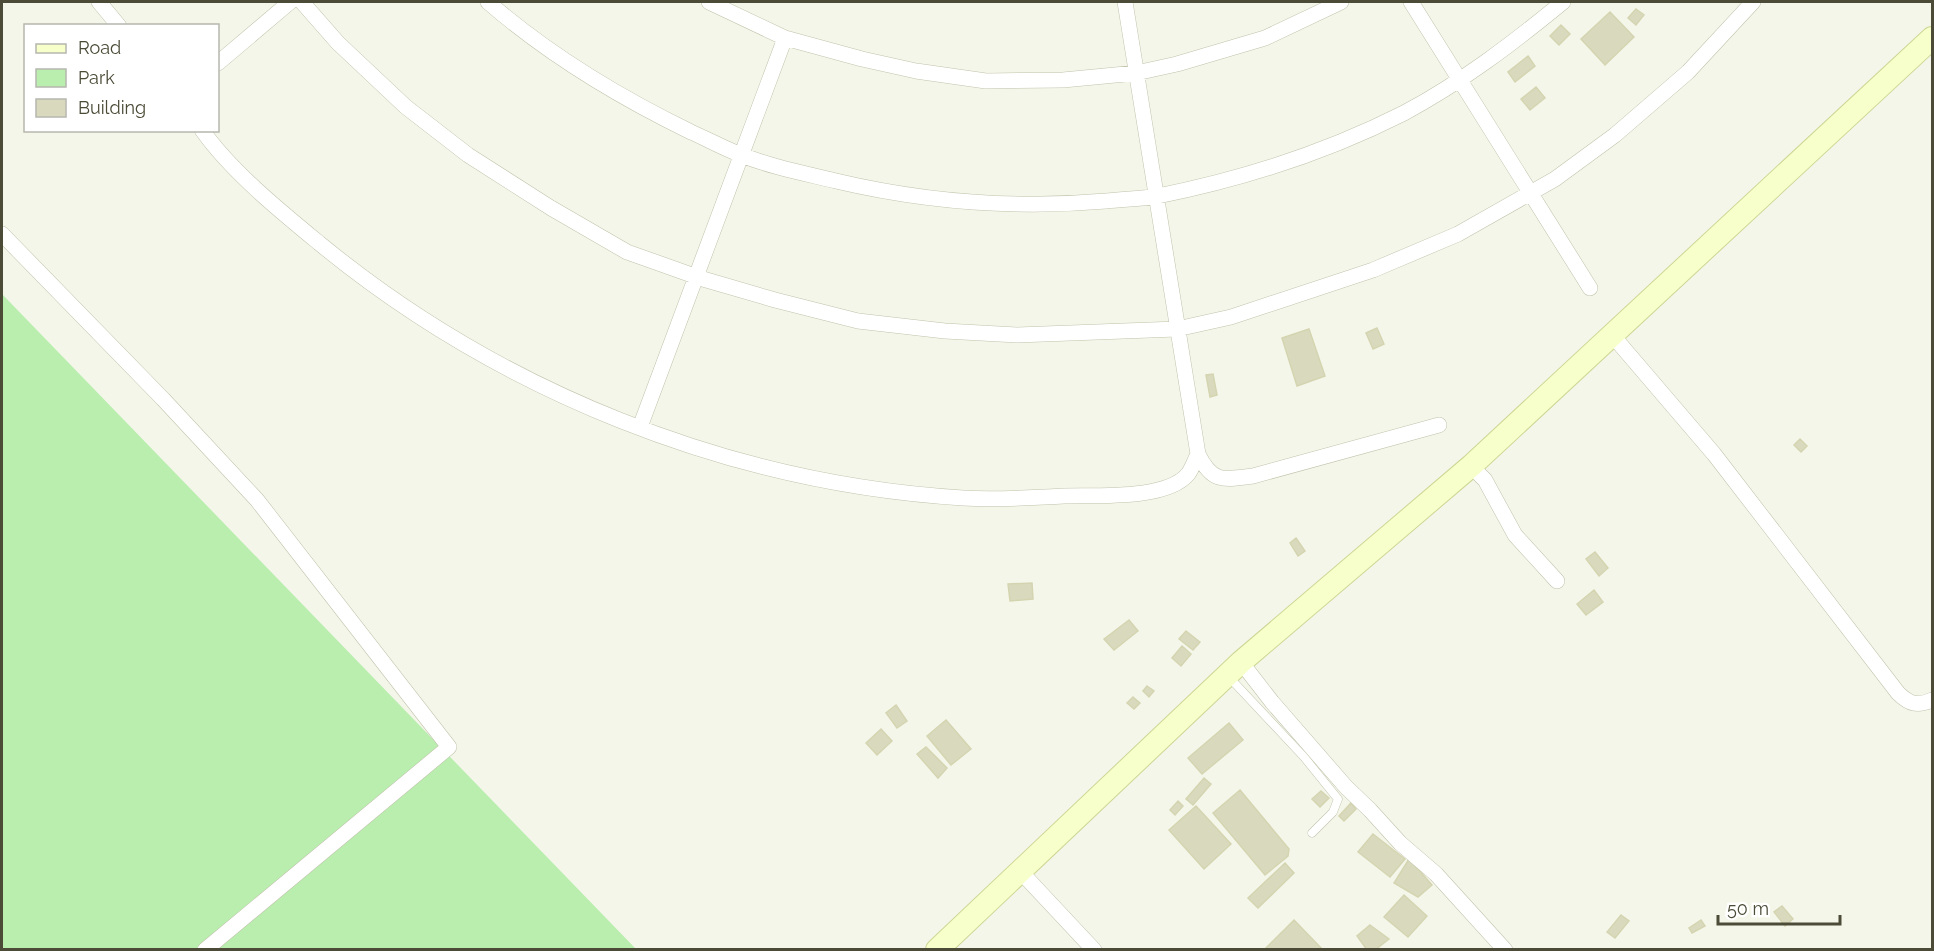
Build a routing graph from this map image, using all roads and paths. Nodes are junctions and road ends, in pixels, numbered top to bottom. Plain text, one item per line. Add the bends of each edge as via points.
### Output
1 (99, 2) edge
2 (290, 2) edge
3 (302, 2) edge
4 (488, 2) edge
5 (709, 2) edge
6 (1125, 2) edge
7 (1341, 2) edge
8 (1411, 2) edge
9 (1563, 2) edge
10 (1753, 2) edge
11 (116, 24) edge
12 (785, 38) junction
13 (1932, 38) edge
14 (219, 62) edge
15 (1136, 73) junction
16 (203, 132) edge
17 (1156, 196) junction
18 (2, 234) edge
19 (1590, 288) dead end
20 (1178, 329) junction
21 (1613, 336) junction
22 (1439, 425) dead end
23 (640, 427) junction
24 (1198, 454) junction
25 (1471, 466) junction
26 (1557, 581) dead end
27 (1234, 669) junction
28 (1932, 700) edge
29 (1312, 833) dead end
30 (1020, 871) junction
31 (948, 943) edge
32 (205, 950) edge
33 (1095, 950) edge
34 (1505, 950) edge

1 - 11 street
2 - 14 street
3 - 20 street via 338,44 406,107 468,155 627,252 703,279 858,321 1017,335
4 - 17 street via 577,69 659,116 739,154 784,169 932,200 1083,203
5 - 12 street
6 - 15 street
7 - 15 street via 1265,38
8 - 19 street
9 - 17 street via 1461,80 1341,142 1261,171
10 - 20 street via 1688,72 1615,135 1555,179 1468,228 1373,270 1231,317
12 - 15 street via 916,71 986,81 1063,80
12 - 23 street
13 - 21 street
15 - 17 street
16 - 23 street via 276,208 352,271 426,321 499,364
17 - 20 street
18 - 32 street via 256,500 449,747
20 - 24 street
21 - 25 street
21 - 28 street via 1714,454 1898,693 1919,706
22 - 24 street via 1232,479 1216,477 1206,470
23 - 24 street via 722,455 801,475 963,498 1153,492 1177,484 1189,473
25 - 26 street via 1485,480 1515,535
25 - 27 street
27 - 29 lane via 1257,705 1338,799 1333,812
27 - 30 street
27 - 34 street via 1272,702 1346,787 1436,874
30 - 31 street
30 - 33 street

